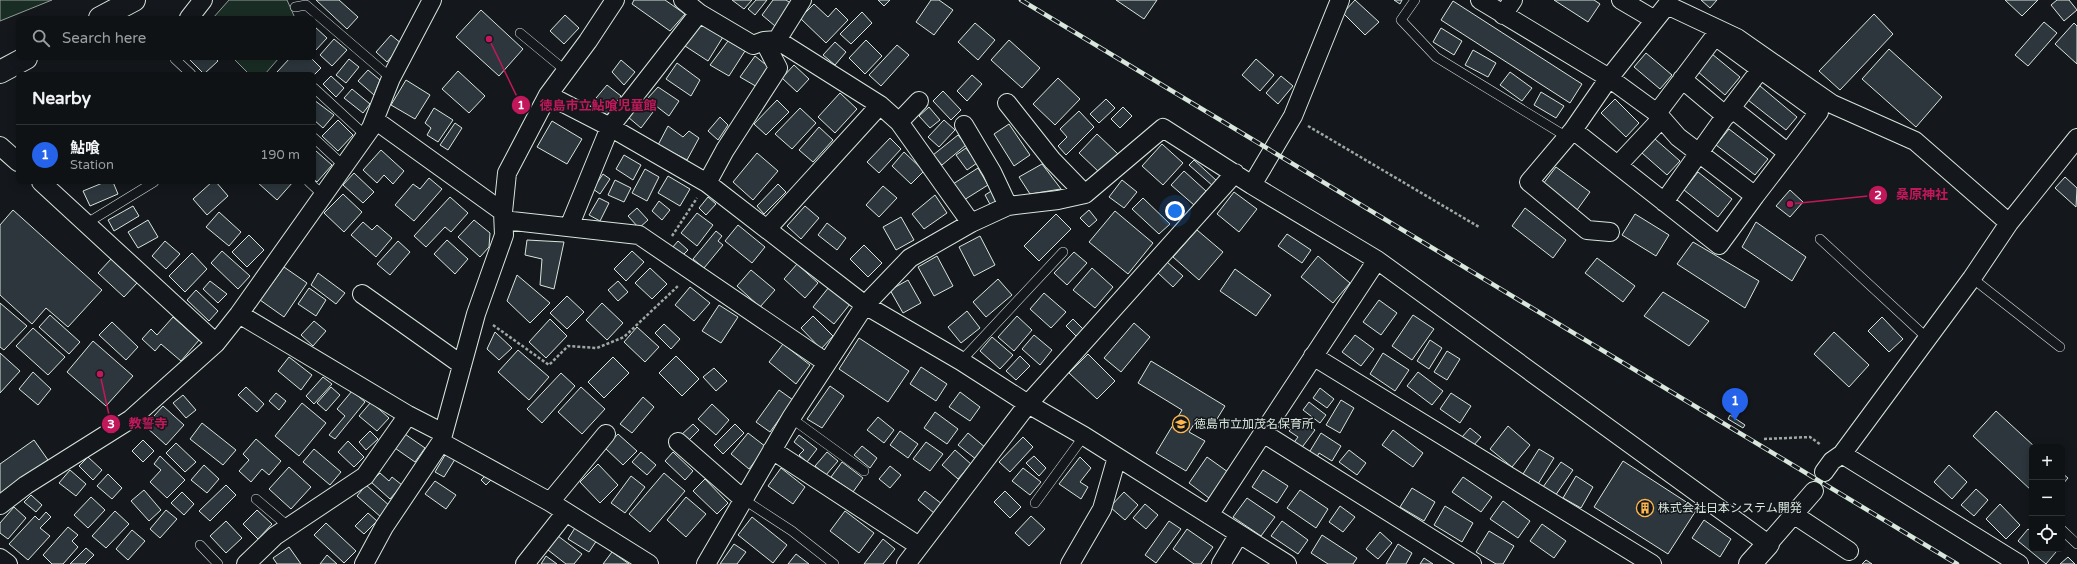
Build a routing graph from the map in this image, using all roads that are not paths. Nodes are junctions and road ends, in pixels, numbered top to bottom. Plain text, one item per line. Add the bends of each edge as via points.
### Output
1 (134, 0) edge
2 (203, 0) edge
3 (432, 0) edge
4 (615, 0) edge
5 (683, 0) edge
6 (802, 0) edge
7 (1340, 0) edge
8 (1415, 0) edge
9 (1480, 0) edge
10 (1513, 0) edge
11 (1621, 0) edge
12 (1664, 3) edge
13 (294, 7) dead end
14 (699, 13) junction
15 (1503, 15) junction
16 (104, 16) edge
17 (191, 16) edge
18 (1655, 20) junction
19 (520, 33) dead end
20 (770, 41) junction
21 (22, 60) edge
22 (176, 60) edge
23 (1760, 70) junction
24 (566, 71) junction
25 (0, 72) edge
26 (189, 72) edge
27 (391, 78) junction
28 (1609, 78) junction
29 (1682, 79) junction
30 (316, 86) edge
31 (548, 95) junction
32 (919, 101) dead end
33 (1007, 103) dead end
34 (880, 105) junction
35 (1728, 112) junction
36 (1659, 116) junction
37 (375, 120) junction
38 (899, 122) junction
39 (964, 125) dead end
40 (610, 127) junction
41 (1570, 133) junction
42 (365, 135) junction
43 (2077, 138) edge
44 (316, 140) edge
45 (0, 146) edge
46 (1788, 153) junction
47 (1700, 154) junction
48 (16, 160) edge
49 (1618, 165) junction
50 (344, 166) junction
51 (1235, 173) junction
52 (707, 183) junction
53 (43, 184) edge
54 (151, 184) edge
55 (310, 184) edge
56 (1252, 185) junction
57 (1085, 194) junction
58 (323, 196) junction
59 (1755, 196) junction
60 (1664, 202) junction
61 (1008, 206) junction
62 (504, 216) junction
63 (2009, 222) junction
64 (87, 223) junction
65 (971, 223) junction
66 (569, 227) junction
67 (767, 229) junction
68 (1610, 232) dead end
69 (1820, 239) dead end
70 (1063, 252) dead end
71 (1377, 260) junction
72 (1972, 278) junction
73 (362, 294) dead end
74 (865, 305) junction
75 (239, 314) junction
76 (1926, 337) junction
77 (216, 343) junction
78 (2060, 347) dead end
79 (1314, 356) junction
80 (961, 360) junction
81 (827, 363) junction
82 (462, 365) junction
83 (1028, 404) junction
84 (408, 415) junction
85 (791, 418) junction
86 (1263, 433) junction
87 (606, 434) dead end
88 (1084, 436) junction
89 (442, 437) junction
90 (678, 442) dead end
91 (772, 450) junction
92 (1842, 454) junction
93 (1117, 457) junction
94 (864, 472) dead end
95 (1824, 472) dead end
96 (1814, 491) dead end
97 (256, 499) dead end
98 (743, 499) junction
99 (550, 502) junction
100 (1035, 503) dead end
101 (0, 505) edge
102 (566, 512) junction
103 (1793, 514) junction
104 (1209, 515) junction
105 (289, 527) junction
106 (2065, 533) edge
107 (1239, 534) junction
108 (1768, 544) junction
109 (2077, 544) edge
110 (200, 545) dead end
111 (1849, 551) dead end
112 (0, 558) edge
113 (914, 558) edge
114 (8, 564) edge
115 (218, 564) edge
116 (246, 564) edge
117 (364, 564) edge
118 (525, 564) edge
119 (650, 564) edge
120 (706, 564) edge
121 (834, 564) edge
122 (1070, 564) edge
123 (1221, 564) edge
124 (1286, 564) edge
125 (1472, 564) edge
126 (1652, 564) edge
127 (1750, 564) edge
128 (2019, 564) edge

1 - 16 street
2 - 17 street
3 - 27 street
4 - 24 street
5 - 14 street
6 - 20 street
7 - 56 street via 1292,116
8 - 41 lane via 1400,20 1436,57
9 - 15 street
10 - 15 street
11 - 18 street
12 - 18 street
12 - 63 street via 1737,38 1832,104 1915,141
13 - 27 lane via 306,5
14 - 20 street via 753,45
14 - 40 street
15 - 28 street
18 - 28 street
19 - 24 lane
20 - 34 street
20 - 52 street via 778,68 725,150
21 - 25 street
22 - 26 lane
23 - 29 street via 1716,36
23 - 35 street
23 - 46 street via 1819,112
24 - 31 street
27 - 37 street
28 - 36 street
28 - 41 street
29 - 35 street
29 - 36 street
30 - 42 lane
31 - 40 street
31 - 62 street via 507,173
32 - 38 street
33 - 57 street via 1052,160
34 - 38 street
34 - 67 street
35 - 46 street
35 - 47 street
36 - 47 street via 1678,138
36 - 49 street
37 - 42 street
37 - 62 street
38 - 65 street
39 - 61 street via 992,172
40 - 52 street
40 - 66 street
41 - 49 street
41 - 68 street via 1529,182 1587,230
42 - 50 street
43 - 63 street
44 - 50 lane
45 - 48 street
46 - 59 street
47 - 59 street
47 - 60 street
49 - 60 street
50 - 58 street
51 - 56 street
51 - 57 street via 1163,128
51 - 83 street
52 - 67 street
53 - 64 street
54 - 64 lane
55 - 58 lane
56 - 71 street
57 - 61 street
58 - 75 street
59 - 60 street via 1719,245
61 - 65 street
62 - 66 street
62 - 82 street via 504,235 476,314
63 - 72 street
64 - 77 street
65 - 74 street via 910,258
66 - 81 street via 639,234
67 - 74 street
69 - 76 lane
70 - 80 lane
71 - 79 street
71 - 108 street
72 - 76 street
72 - 78 lane
73 - 82 street
74 - 80 street
74 - 81 street
75 - 77 street
75 - 84 street
76 - 92 street
77 - 101 street via 131,419 26,485
79 - 86 street
79 - 126 street
80 - 83 street
81 - 85 street
82 - 89 street
83 - 88 street
83 - 113 street
84 - 89 street
84 - 105 street via 365,476
85 - 91 street
85 - 94 lane
86 - 104 street
86 - 125 street
87 - 99 street
88 - 93 street
88 - 100 lane
89 - 99 street
89 - 117 street via 384,527
90 - 98 street
91 - 98 street
91 - 113 street
92 - 95 street via 1832,461
92 - 128 street
93 - 104 street
93 - 122 street via 1102,509
96 - 103 street
97 - 105 lane
98 - 120 street
98 - 121 lane via 792,531
99 - 102 street
102 - 118 street
102 - 119 street
103 - 108 street
103 - 111 street
104 - 107 street
105 - 116 street via 275,536
106 - 109 lane
107 - 123 street
107 - 124 street
108 - 127 street
110 - 115 lane
112 - 114 street

